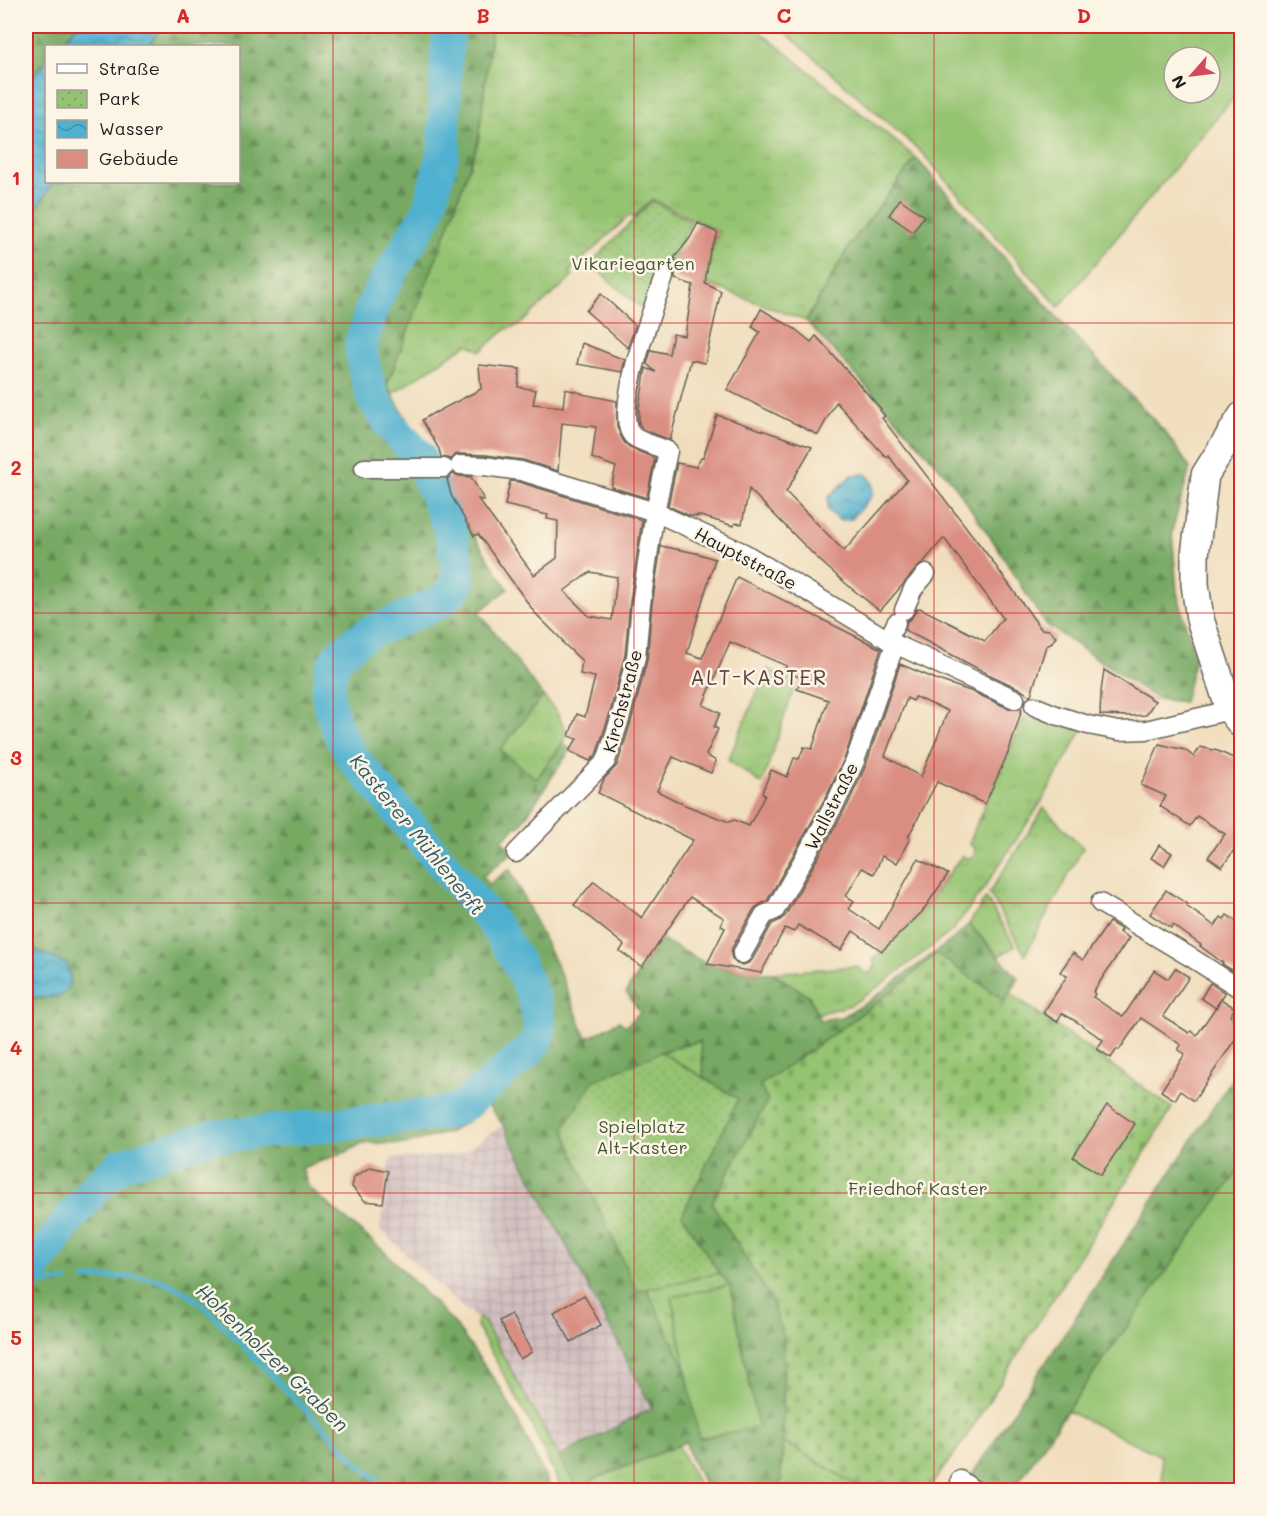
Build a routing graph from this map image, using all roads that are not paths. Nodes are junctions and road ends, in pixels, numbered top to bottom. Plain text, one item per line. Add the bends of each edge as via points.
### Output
1 (664, 278) dead end
2 (1242, 416) edge
3 (364, 468) dead end
4 (655, 512) junction
5 (926, 574) dead end
6 (896, 629) junction
7 (1015, 699) dead end
8 (1034, 706) dead end
9 (1236, 718) edge
10 (513, 856) dead end
11 (1101, 903) dead end
12 (742, 954) dead end
13 (1242, 990) edge

1 - 4 street, Kirchstraße via 633,373 627,423 634,437 668,451
2 - 9 street via 1205,475 1195,555 1200,620
3 - 4 street, Hauptstraße via 484,466 521,471
4 - 6 street, Hauptstraße
4 - 10 street, Kirchstraße via 636,657 606,761
5 - 6 street, Wallstraße via 913,589
6 - 7 street, Hauptstraße
6 - 12 street, Wallstraße via 855,761 838,798 775,910 764,915
8 - 9 street via 1119,731
11 - 13 street

